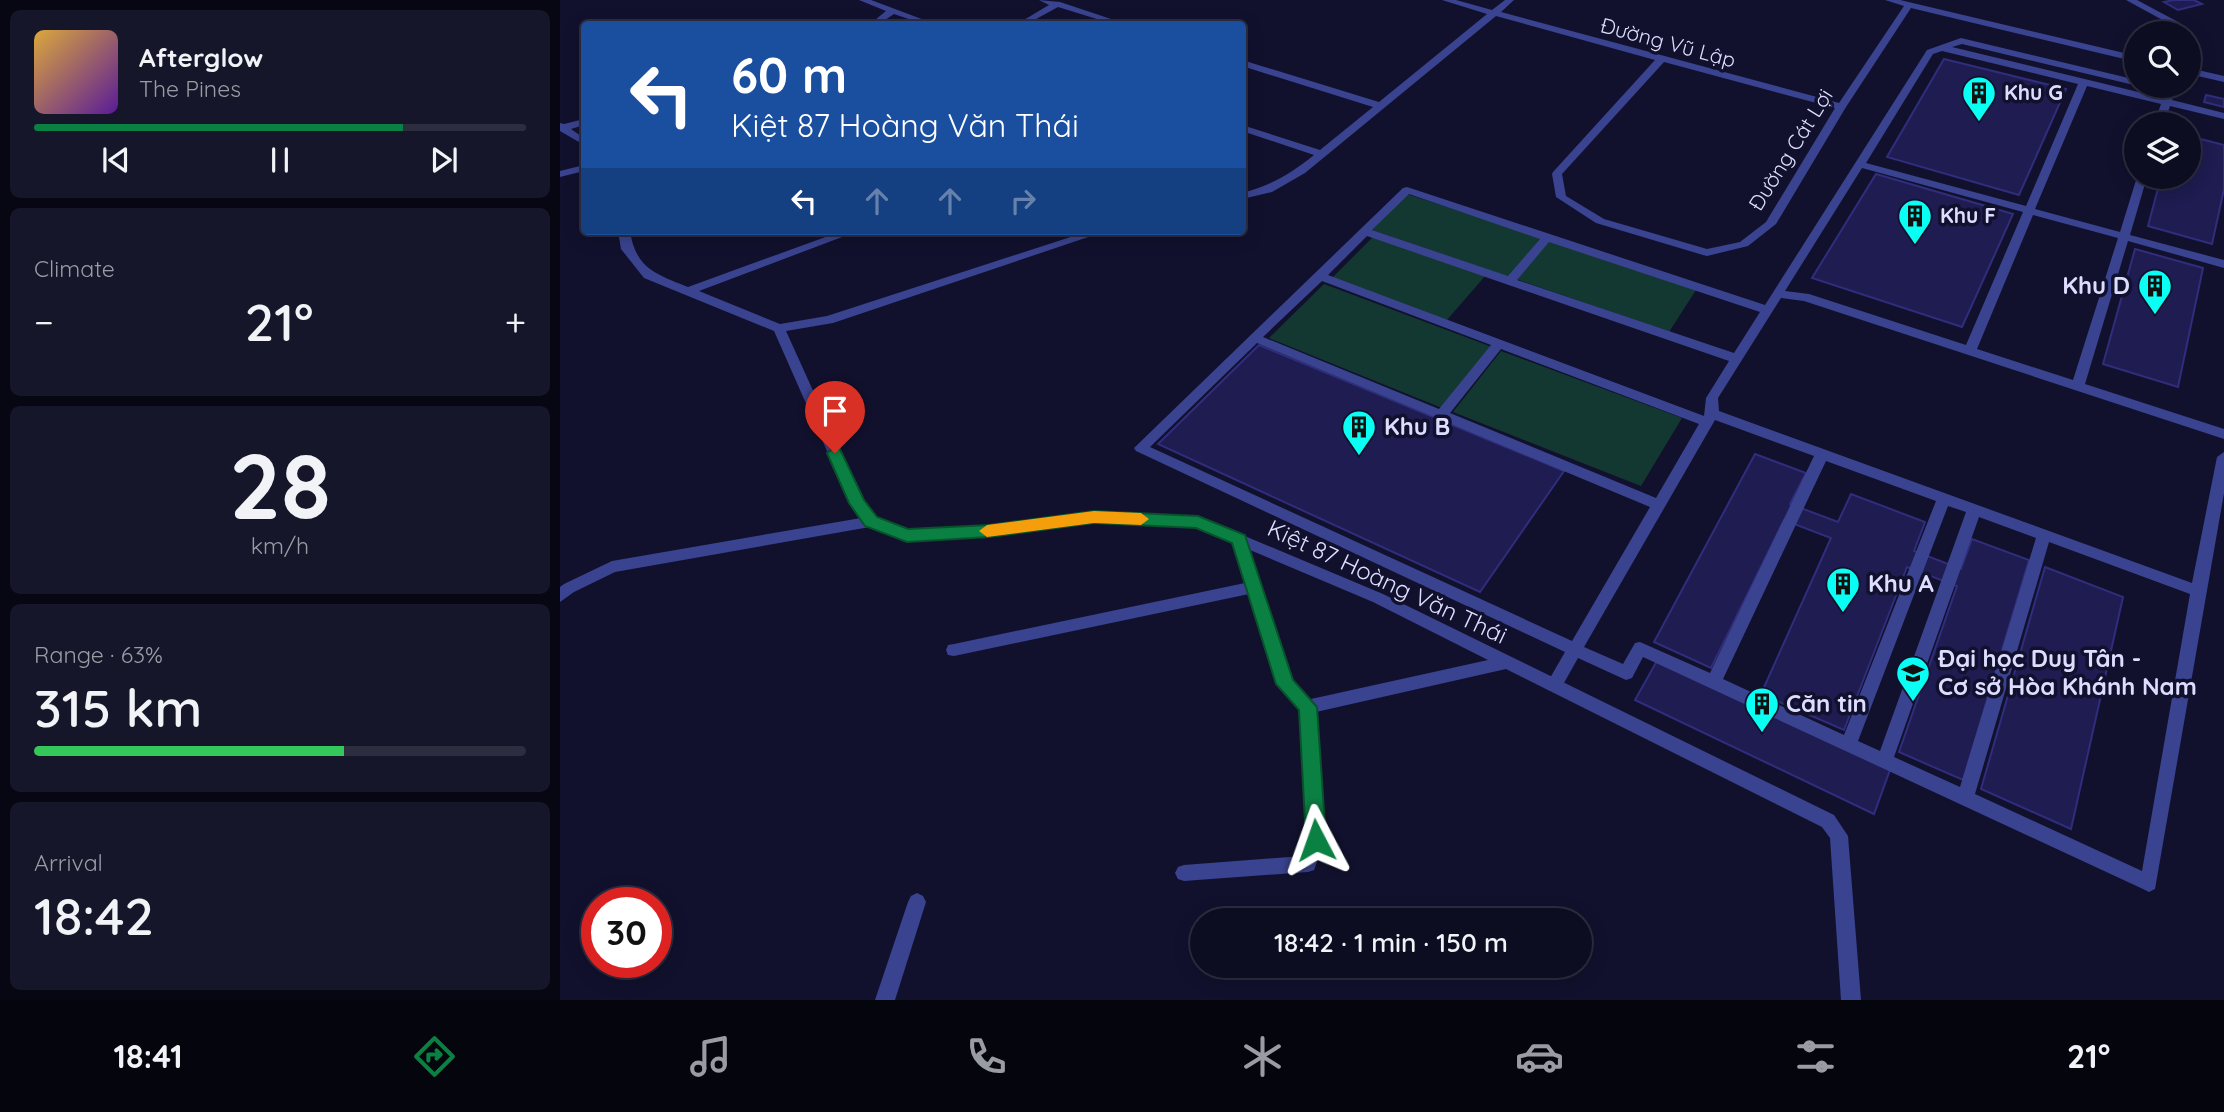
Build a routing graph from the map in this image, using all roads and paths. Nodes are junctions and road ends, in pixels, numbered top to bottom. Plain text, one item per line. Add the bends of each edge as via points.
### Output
1 (863, 0) edge
2 (1043, 0) edge
3 (1446, 0) edge
4 (1510, 0) edge
5 (1889, 0) edge
6 (2130, 0) edge
7 (1057, 5) junction
8 (1909, 5) junction
9 (894, 11) junction
10 (1493, 14) junction
11 (879, 21) edge
12 (922, 21) edge
13 (1027, 21) edge
14 (1111, 21) edge
15 (2171, 21) edge
16 (1938, 47) junction
17 (2124, 56) edge
18 (1661, 59) junction
19 (1246, 64) edge
20 (2201, 74) edge
21 (2224, 79) edge
22 (2124, 80) edge
23 (2084, 81) junction
24 (2161, 98) edge
25 (2167, 98) edge
26 (2166, 101) junction
27 (1380, 106) junction
28 (1841, 107) junction
29 (2163, 112) edge
30 (2224, 116) edge
31 (581, 123) edge
32 (562, 127) edge
33 (1246, 129) edge
34 (581, 140) edge
35 (1321, 154) junction
36 (1860, 164) junction
37 (581, 168) edge
38 (560, 174) edge
39 (2138, 189) edge
40 (1246, 195) edge
41 (2028, 209) junction
42 (1366, 232) junction
43 (625, 235) edge
44 (841, 235) edge
45 (1088, 235) edge
46 (2123, 236) junction
47 (1547, 238) junction
48 (2224, 264) edge
49 (1320, 276) junction
50 (1510, 281) junction
51 (688, 291) junction
52 (1778, 294) junction
53 (1768, 310) junction
54 (779, 328) junction
55 (1255, 338) junction
56 (1499, 344) junction
57 (1970, 352) junction
58 (1737, 359) junction
59 (2078, 386) junction
60 (1441, 415) junction
61 (1709, 418) junction
62 (2224, 434) edge
63 (1822, 454) junction
64 (2224, 457) edge
65 (1944, 499) junction
66 (1659, 505) junction
67 (1974, 510) junction
68 (871, 522) junction
69 (2044, 535) junction
70 (1239, 539) junction
71 (1254, 587) junction
72 (2198, 592) junction
73 (560, 596) edge
74 (954, 650) dead end
75 (1575, 650) junction
76 (1507, 662) junction
77 (1714, 681) junction
78 (1554, 685) junction
79 (1308, 707) junction
80 (1849, 744) junction
81 (1885, 760) junction
82 (1965, 798) junction
83 (1184, 873) dead end
84 (917, 902) dead end
85 (885, 1000) edge
86 (1851, 1000) edge

1 - 9 street
2 - 7 street
3 - 10 street, Đường Vũ Lập
4 - 10 street
5 - 8 street
6 - 15 street
7 - 13 street
7 - 14 street
8 - 17 street
8 - 28 street, Đường Cát Lợi
9 - 11 street
9 - 12 street
10 - 18 street, Đường Vũ Lập
10 - 27 street
16 - 22 street via 1961,41
16 - 23 street
16 - 36 street via 1930,52
18 - 28 street, Đường Vũ Lập
18 - 28 street, Đường Cát Lợi via 1557,174 1561,197 1600,221 1707,253 1744,244 1770,224
19 - 27 street
20 - 21 street
23 - 26 street
23 - 41 street
24 - 26 street
25 - 26 street
26 - 29 street
26 - 30 street
27 - 35 street
31 - 32 street
32 - 34 street
33 - 35 street
35 - 40 street via 1268,190
36 - 41 street
36 - 52 street
37 - 38 street
39 - 46 street
41 - 46 street
41 - 57 street
42 - 47 street via 1407,191
42 - 49 street
42 - 50 street
43 - 51 street via 627,249 648,275
44 - 51 street
45 - 54 street via 829,320
46 - 48 street
46 - 59 street
47 - 50 street
47 - 53 street
49 - 55 street
49 - 56 street
50 - 58 street
51 - 54 street
52 - 53 street
52 - 57 street via 1805,297
53 - 58 street
54 - 68 street via 857,503
55 - 60 street
55 - 75 street via 1141,448
56 - 60 street
56 - 61 street
57 - 59 street
58 - 61 street via 1712,398
59 - 62 street
60 - 66 street
61 - 63 street
61 - 66 street
63 - 65 street
63 - 77 street
64 - 72 street
65 - 67 street
65 - 80 street
66 - 75 street
67 - 69 street
67 - 81 street
68 - 70 street, Kiệt 87 Hoàng Văn Thái via 907,536 1107,517 1198,522
68 - 73 street via 612,568
69 - 72 street
69 - 82 street
70 - 71 street
70 - 76 street, Kiệt 87 Hoàng Văn Thái via 1378,598
71 - 74 street
71 - 79 street via 1285,684
72 - 82 street via 2149,883
75 - 77 street via 1626,673 1640,648
75 - 78 street
76 - 78 street, Kiệt 87 Hoàng Văn Thái
76 - 79 street
77 - 80 street
78 - 86 street, Kiệt 87 Hoàng Văn Thái via 1828,821 1839,836
79 - 83 street via 1316,840 1308,864
80 - 81 street
81 - 82 street
84 - 85 street

